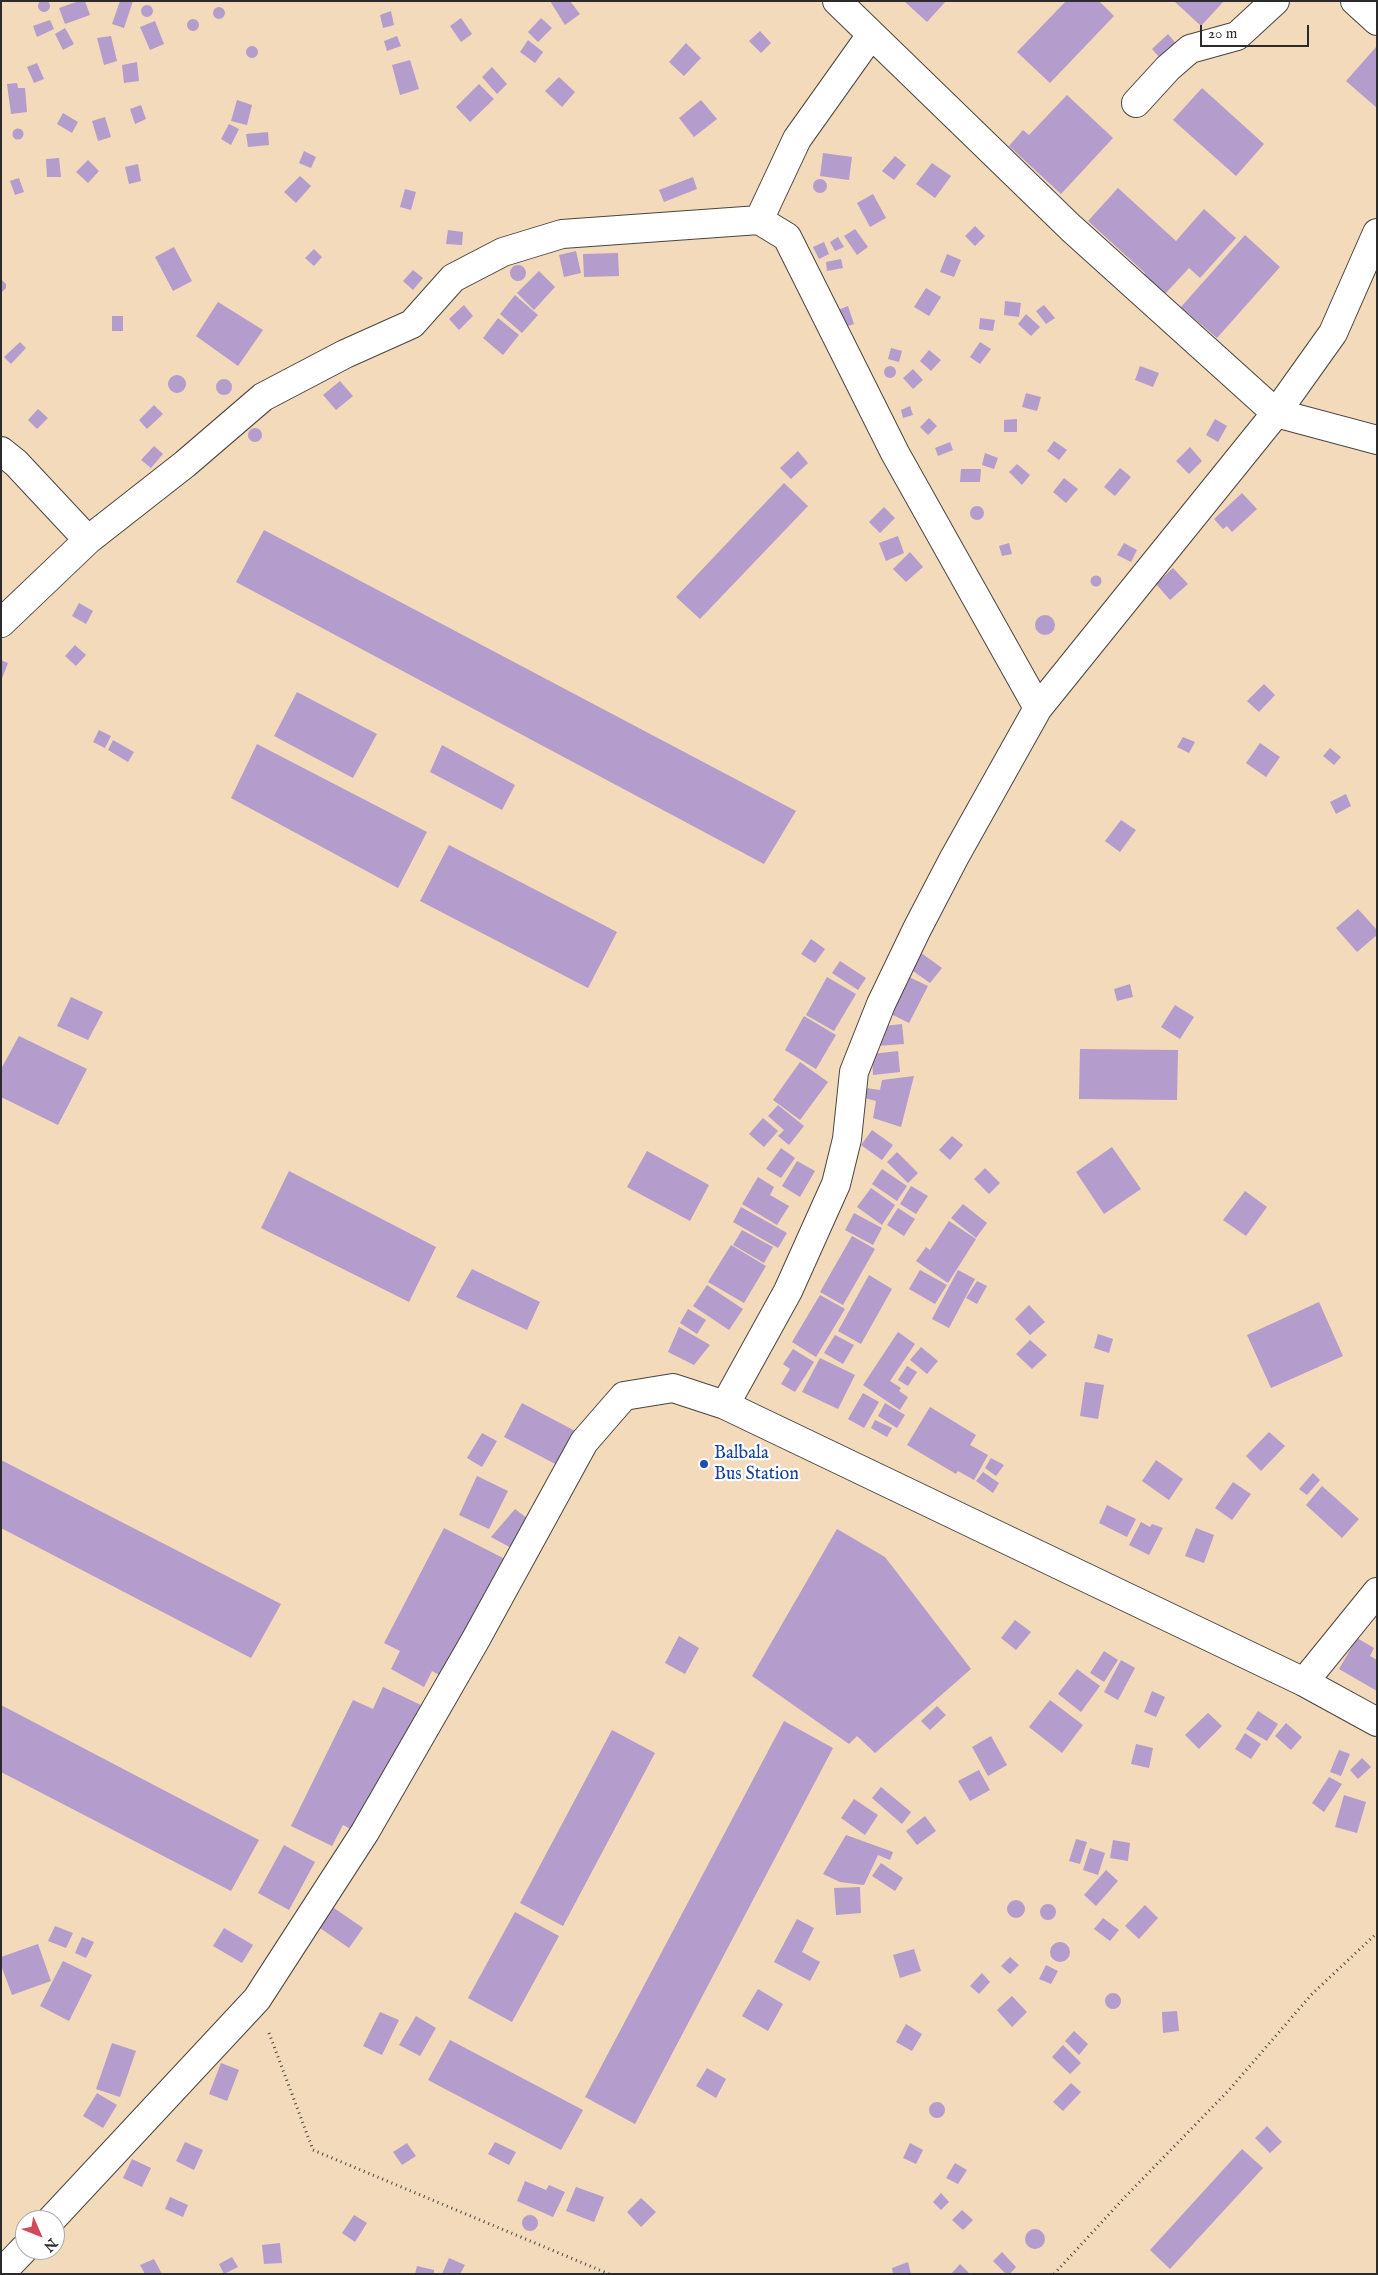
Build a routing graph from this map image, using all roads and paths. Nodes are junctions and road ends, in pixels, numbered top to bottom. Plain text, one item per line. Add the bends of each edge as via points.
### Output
1 (837, 1) edge
2 (1275, 1) edge
3 (1355, 1) edge
4 (1377, 21) edge
5 (871, 35) junction
6 (1136, 104) dead end
7 (759, 220) junction
8 (1377, 234) edge
9 (1276, 413) junction
10 (1377, 440) edge
11 (1, 451) edge
12 (88, 540) junction
13 (1, 623) edge
14 (1038, 708) junction
15 (725, 1405) junction
16 (1377, 1592) edge
17 (1304, 1682) junction
18 (1377, 1722) edge
19 (1377, 1933) edge
20 (257, 2000) junction
21 (60, 2210) edge
22 (15, 2258) edge
23 (1, 2273) edge
24 (609, 2274) edge
25 (1054, 2274) edge

1 - 5 street
2 - 6 street via 1237,36 1190,49
3 - 4 street
5 - 7 street via 797,139
5 - 9 street via 1072,228
7 - 12 street via 562,234 503,252 453,278 412,324 345,354 263,397 185,464
7 - 14 street via 787,237 895,453
8 - 9 street via 1333,333
9 - 10 street
9 - 14 street
11 - 12 street
12 - 13 street
14 - 15 street via 954,858 881,1004 854,1072 847,1140 836,1184 788,1291
15 - 17 street
15 - 20 street via 673,1388 624,1396 584,1442 365,1832
16 - 17 street
17 - 18 street
19 - 25 path via 1312,1994 1229,2090
20 - 21 street
20 - 24 path via 312,2150
22 - 23 street

